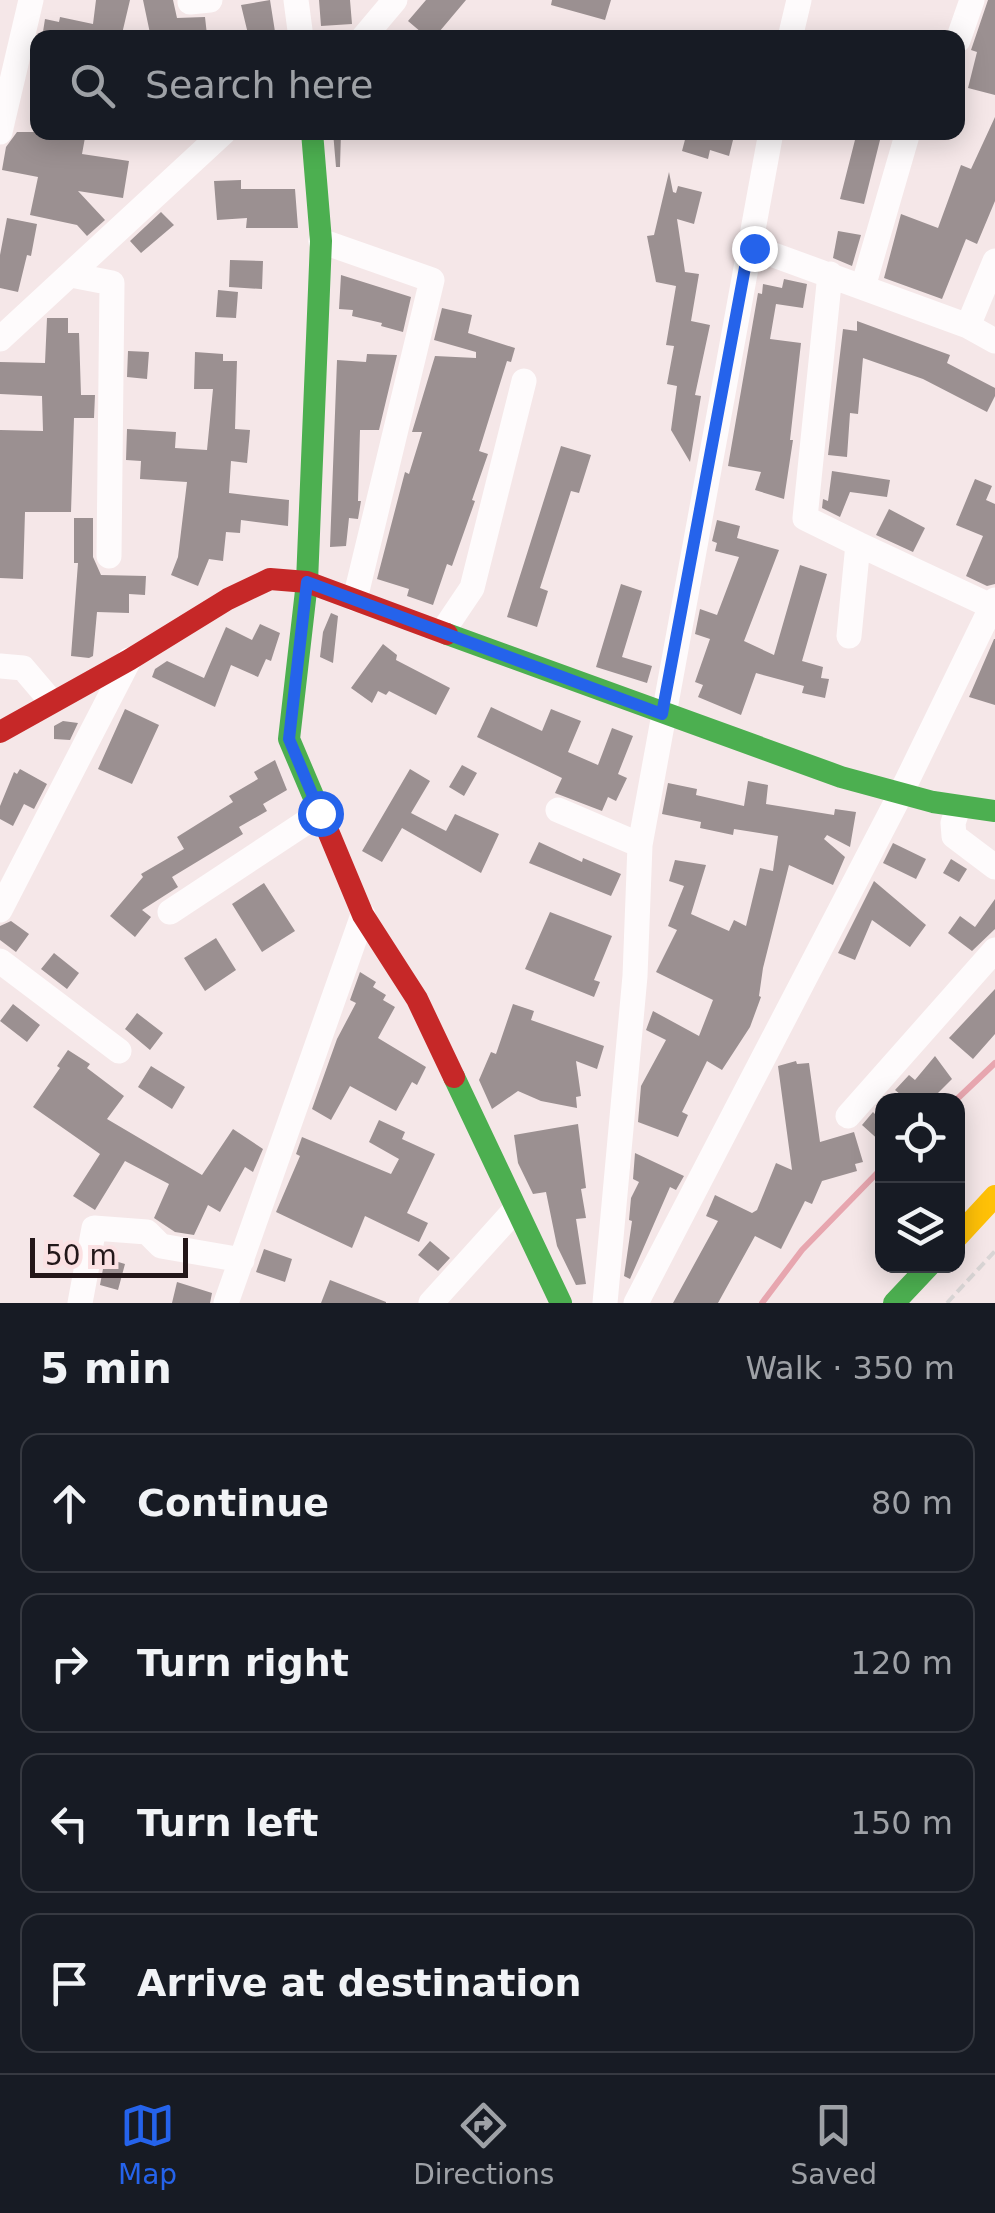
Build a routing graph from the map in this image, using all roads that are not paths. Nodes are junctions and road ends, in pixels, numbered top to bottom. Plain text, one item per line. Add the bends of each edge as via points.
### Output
1 (32, 0) edge
2 (296, 0) edge
3 (394, 0) edge
4 (799, 0) edge
5 (972, 0) edge
6 (300, 30) edge
7 (370, 30) edge
8 (792, 30) edge
9 (962, 30) edge
10 (0, 132) edge
11 (215, 140) edge
12 (313, 140) edge
13 (769, 140) edge
14 (906, 140) edge
15 (320, 241) junction
16 (749, 246) junction
17 (995, 261) edge
18 (830, 274) junction
19 (71, 275) junction
20 (863, 286) junction
21 (968, 326) junction
22 (0, 338) edge
23 (995, 341) edge
24 (524, 381) dead end
25 (858, 544) junction
26 (109, 556) dead end
27 (307, 582) junction
28 (355, 599) junction
29 (994, 605) edge
30 (443, 632) junction
31 (849, 636) dead end
32 (129, 660) junction
33 (0, 666) edge
34 (52, 702) junction
35 (662, 714) junction
36 (0, 732) edge
37 (900, 795) junction
38 (958, 808) junction
39 (558, 810) dead end
40 (995, 811) edge
41 (320, 813) junction
42 (640, 845) junction
43 (995, 867) edge
44 (0, 910) edge
45 (170, 912) dead end
46 (364, 915) junction
47 (995, 950) edge
48 (0, 962) edge
49 (119, 1051) dead end
50 (848, 1116) dead end
51 (995, 1196) edge
52 (514, 1210) junction
53 (965, 1228) edge
54 (242, 1260) junction
55 (922, 1273) edge
56 (80, 1303) edge
57 (226, 1303) edge
58 (431, 1303) edge
59 (561, 1303) edge
60 (605, 1303) edge
61 (636, 1303) edge
62 (894, 1303) edge

1 - 10 street
2 - 6 street
3 - 7 street
4 - 8 street
5 - 9 street
11 - 19 street
12 - 15 street
13 - 16 street
14 - 20 street
15 - 27 street
15 - 28 street via 432,280
16 - 18 street
16 - 35 street
17 - 21 street
18 - 20 street
18 - 25 street via 805,518
19 - 22 street
19 - 26 street via 112,283
20 - 21 street
21 - 23 street
24 - 30 street via 472,588
25 - 29 street
25 - 31 street
27 - 28 street
27 - 32 street via 270,580 228,598
27 - 41 street via 289,739
28 - 30 street
29 - 37 street
30 - 35 street
32 - 34 street
32 - 44 street
33 - 34 street via 23,668
34 - 36 street
35 - 37 street
35 - 42 street
37 - 38 street
37 - 61 street
38 - 40 street
38 - 43 street via 954,836
39 - 42 street
41 - 45 street
41 - 46 street
42 - 60 street
46 - 52 street via 417,1000
46 - 54 street
47 - 50 street
48 - 49 street
51 - 53 street
52 - 58 street
52 - 59 street
54 - 56 street via 160,1246 148,1232 94,1228
54 - 57 street
55 - 62 street

